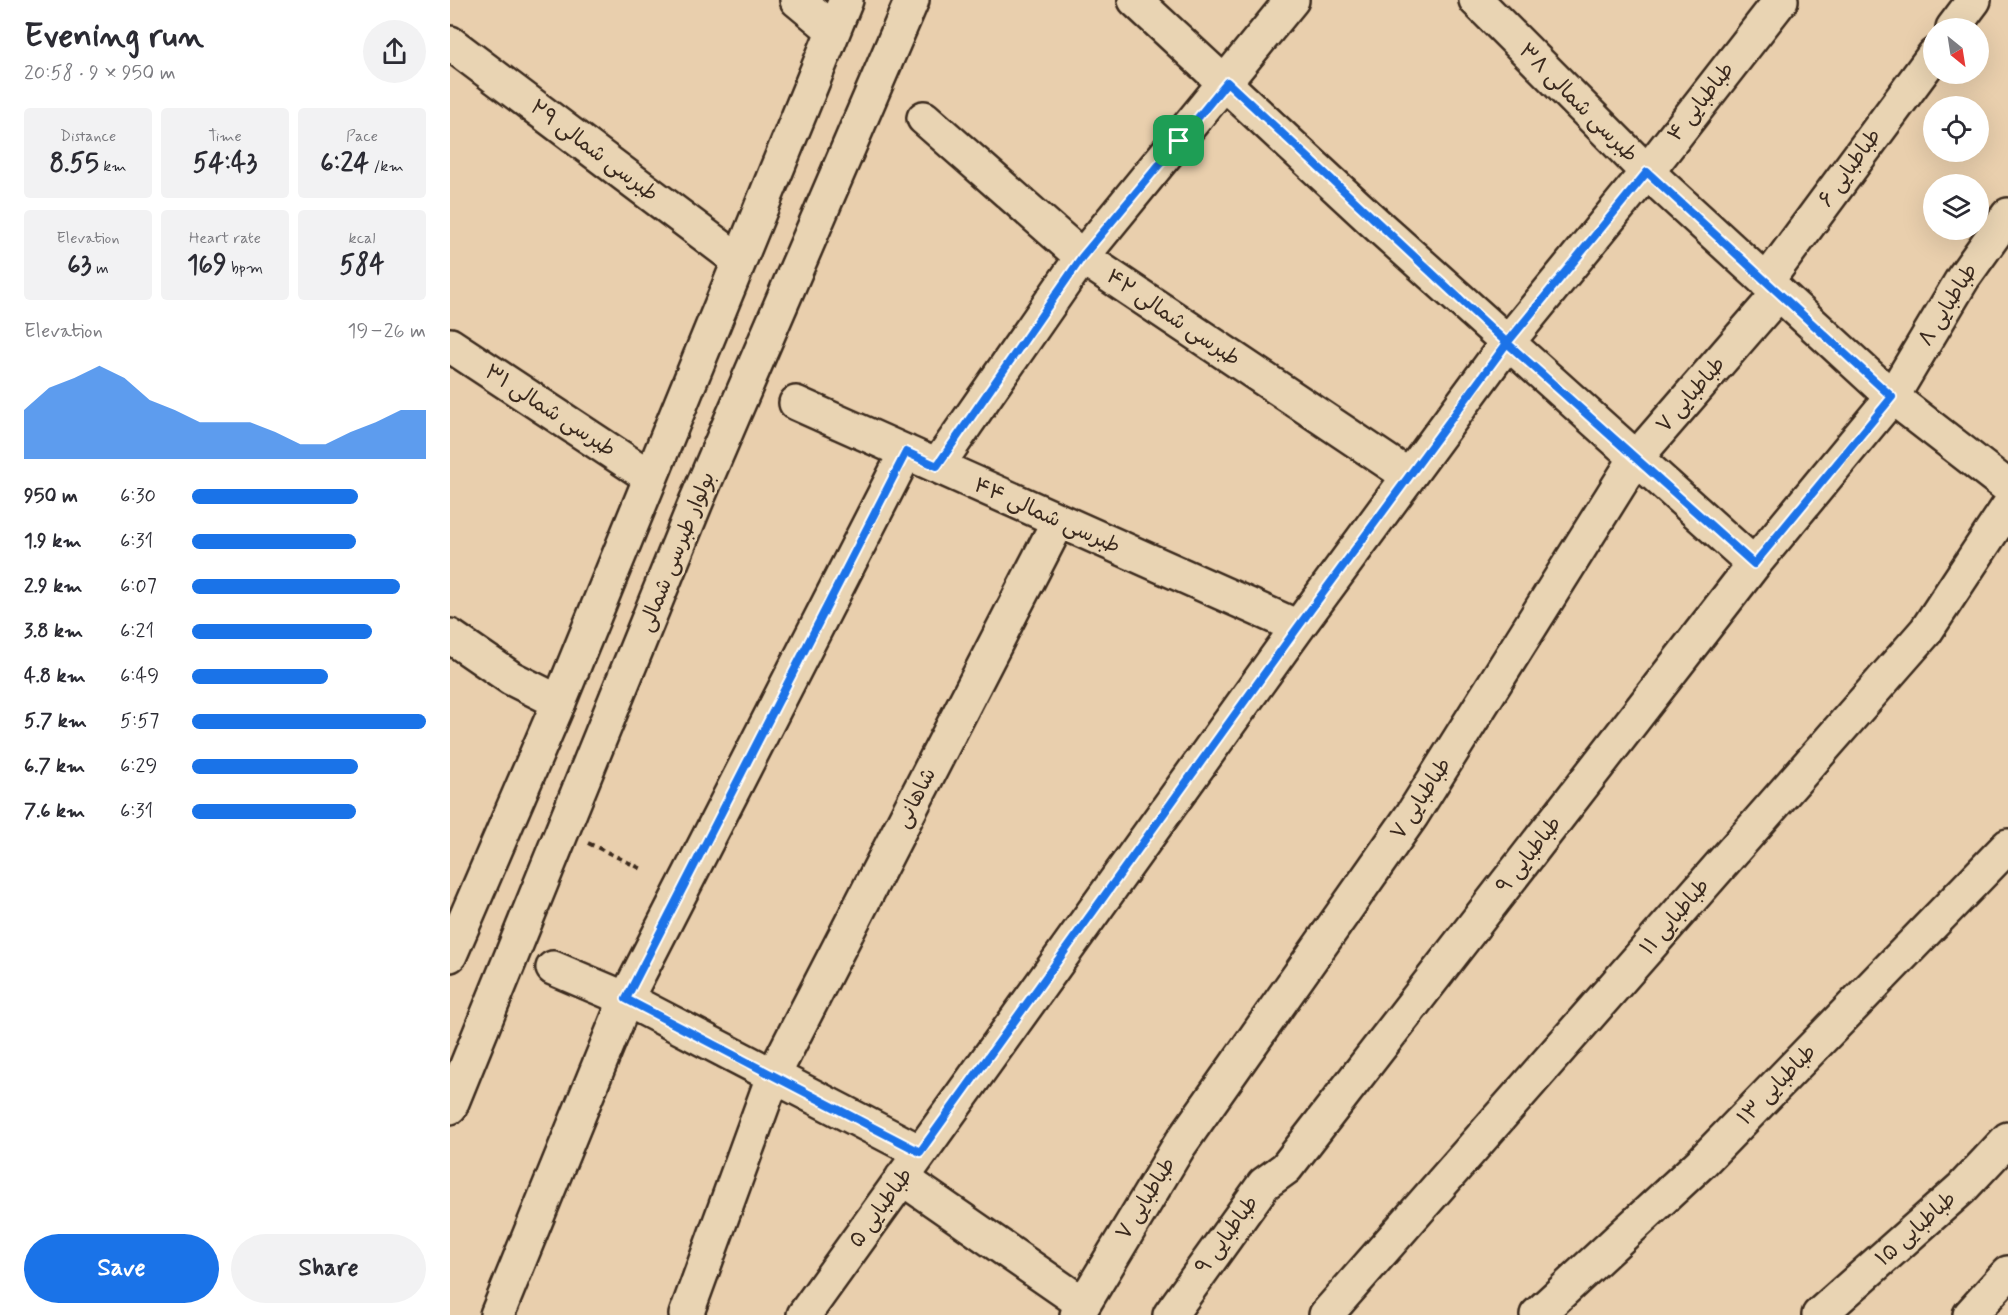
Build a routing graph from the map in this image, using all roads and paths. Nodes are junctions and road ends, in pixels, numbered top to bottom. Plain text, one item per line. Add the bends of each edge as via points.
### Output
1 (797, 0) edge
2 (846, 0) edge
3 (912, 0) edge
4 (1136, 0) edge
5 (1292, 0) edge
6 (1476, 0) edge
7 (1781, 0) edge
8 (1974, 0) edge
9 (1960, 18) edge
10 (833, 30) junction
11 (450, 43) edge
12 (1923, 71) edge
13 (1227, 82) junction
14 (924, 118) dead end
15 (1647, 172) junction
16 (2008, 215) edge
17 (1082, 257) junction
18 (738, 260) junction
19 (1772, 288) junction
20 (1507, 343) junction
21 (450, 345) edge
22 (1892, 397) junction
23 (796, 403) dead end
24 (906, 452) junction
25 (1636, 458) junction
26 (937, 466) junction
27 (1409, 476) junction
28 (650, 477) junction
29 (2008, 487) edge
30 (2008, 507) edge
31 (1058, 522) junction
32 (1754, 564) junction
33 (1298, 627) junction
34 (450, 636) edge
35 (559, 702) junction
36 (564, 831) junction
37 (2008, 846) edge
38 (642, 869) dead end
39 (452, 944) edge
40 (553, 968) dead end
41 (626, 999) junction
42 (774, 1074) junction
43 (450, 1107) edge
44 (2008, 1139) edge
45 (920, 1152) junction
46 (902, 1178) junction
47 (2008, 1273) edge
48 (1080, 1309) edge
49 (496, 1315) edge
50 (686, 1315) edge
51 (804, 1315) edge
52 (1170, 1315) edge
53 (1326, 1315) edge
54 (1537, 1315) edge
55 (1820, 1315) edge
56 (1970, 1315) edge

1 - 10 street
2 - 10 street
3 - 36 street, بولوار طبرسی شمالی via 696,502
4 - 13 street
5 - 13 street
6 - 15 street, طبرسی شمالی ۳۸
7 - 15 street, طباطبایی ۴
8 - 9 street
10 - 18 street
11 - 18 street, طبرسی شمالی ۲۹
12 - 19 street, طباطبایی ۶
13 - 17 street
13 - 20 street
14 - 17 street, طبرسی شمالی ۴۲
15 - 19 street, طبرسی شمالی ۳۸
15 - 20 street, طباطبایی ۴
16 - 22 street, طباطبایی ۸ via 1963,278
17 - 26 street
17 - 27 street, طبرسی شمالی ۴۲
18 - 28 street
19 - 22 street, طبرسی شمالی ۳۸
19 - 25 street, طباطبایی ۷
20 - 25 street
20 - 27 street, طباطبایی ۵
21 - 28 street, طبرسی شمالی ۳۱
22 - 29 street, طبرسی شمالی ۳۸
22 - 32 street, طباطبایی ۹
23 - 24 street, طبرسی شمالی ۴۴
24 - 26 street, طبرسی شمالی ۴۴
24 - 41 street
25 - 32 street
25 - 48 street, طباطبایی ۷ via 1412,815 1179,1146
26 - 31 street, طبرسی شمالی ۴۴
27 - 33 street, طباطبایی ۵
28 - 35 street
30 - 53 street, طباطبایی ۱۱ via 1926,631
31 - 33 street, طبرسی شمالی ۴۴
31 - 42 street, شاهانی
32 - 52 street, طباطبایی ۹ via 1286,1168 1264,1184
33 - 45 street, طباطبایی ۵
34 - 35 street via 511,678
35 - 39 street
36 - 38 path
36 - 43 street, بولوار طبرسی شمالی
37 - 54 street, طباطبایی ۱۳ via 1702,1162
40 - 41 street
41 - 42 street
41 - 49 street
42 - 45 street
42 - 50 street, شاهانی
44 - 55 street, طباطبایی ۱۵ via 1962,1188
45 - 46 street, طباطبایی ۵
46 - 48 street
46 - 51 street, طباطبایی ۵
47 - 56 street

